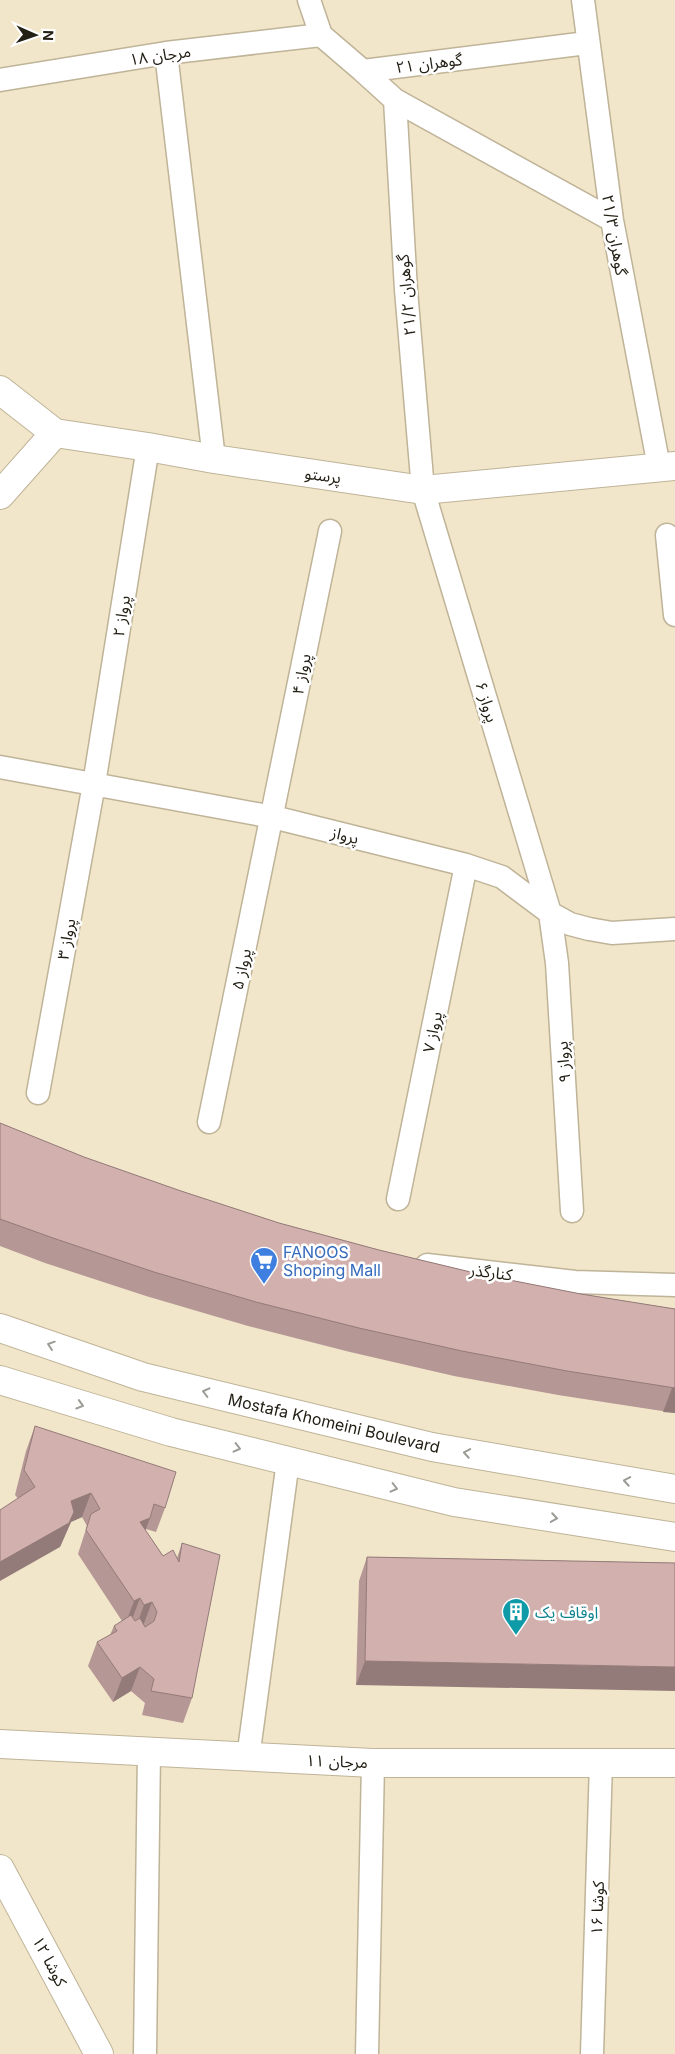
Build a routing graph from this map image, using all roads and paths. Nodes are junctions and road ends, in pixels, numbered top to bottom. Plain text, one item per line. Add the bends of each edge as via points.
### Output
1 (308, 0) edge
2 (583, 0) edge
3 (321, 35) junction
4 (587, 43) junction
5 (166, 53) junction
6 (363, 71) junction
7 (0, 80) edge
8 (395, 100) junction
9 (612, 220) junction
10 (0, 390) edge
11 (55, 433) junction
12 (148, 447) junction
13 (214, 459) junction
14 (667, 467) edge
15 (423, 490) junction
16 (0, 495) edge
17 (330, 531) dead end
18 (667, 535) dead end
19 (675, 615) edge
20 (0, 767) edge
21 (94, 784) junction
22 (273, 817) junction
23 (466, 865) junction
24 (550, 913) junction
25 (675, 929) edge
26 (38, 1093) dead end
27 (209, 1122) dead end
28 (398, 1199) dead end
29 (572, 1211) dead end
30 (402, 1262) edge
31 (675, 1286) edge
32 (0, 1328) edge
33 (0, 1380) edge
34 (288, 1461) junction
35 (675, 1489) edge
36 (675, 1537) edge
37 (0, 1744) edge
38 (149, 1751) junction
39 (248, 1758) junction
40 (601, 1762) junction
41 (373, 1763) junction
42 (675, 1763) edge
43 (0, 1869) edge
44 (99, 2054) edge
45 (144, 2054) edge
46 (367, 2054) edge
47 (592, 2054) edge

1 - 3 street
2 - 4 street, گوهران ۲۱/۳
3 - 5 street, مرجان ۱۸
3 - 6 street
4 - 6 street, گوهران ۲۱
4 - 9 street, گوهران ۲۱/۳
5 - 7 street, مرجان ۱۸
5 - 13 street
6 - 8 street
8 - 9 street
8 - 15 street, گوهران ۲۱/۲ via 405,280
9 - 14 street, گوهران ۲۱/۳
10 - 11 street
11 - 12 street, پرستو
11 - 16 street
12 - 13 street, پرستو
12 - 21 street, پرواز ۲
13 - 15 street, پرستو
14 - 15 street, پرستو
15 - 24 street, پرواز ۶
17 - 22 street, پرواز ۴
18 - 19 street
20 - 21 street, پرواز
21 - 22 street, پرواز
21 - 26 street, پرواز ۳
22 - 23 street, پرواز
22 - 27 street, پرواز ۵
23 - 24 street, پرواز via 502,877
23 - 28 street, پرواز ۷
24 - 25 street, پرواز via 570,924 612,933
24 - 29 street, پرواز ۹ via 557,963
30 - 31 street, کنارگذر via 575,1282
35 -> 32 street, Mostafa Khomeini Boulevard via 423,1445 143,1377
33 -> 34 street via 171,1432
34 -> 36 street via 454,1502
34 - 39 street
37 - 38 street, مرجان ۱۱
38 - 39 street, مرجان ۱۱
38 - 45 street
39 - 41 street, مرجان ۱۱
40 - 41 street, مرجان ۱۱
40 - 42 street, مرجان ۱۱
40 - 47 street, کوشا ۱۶
41 - 46 street
43 - 44 street, کوشا ۱۲

